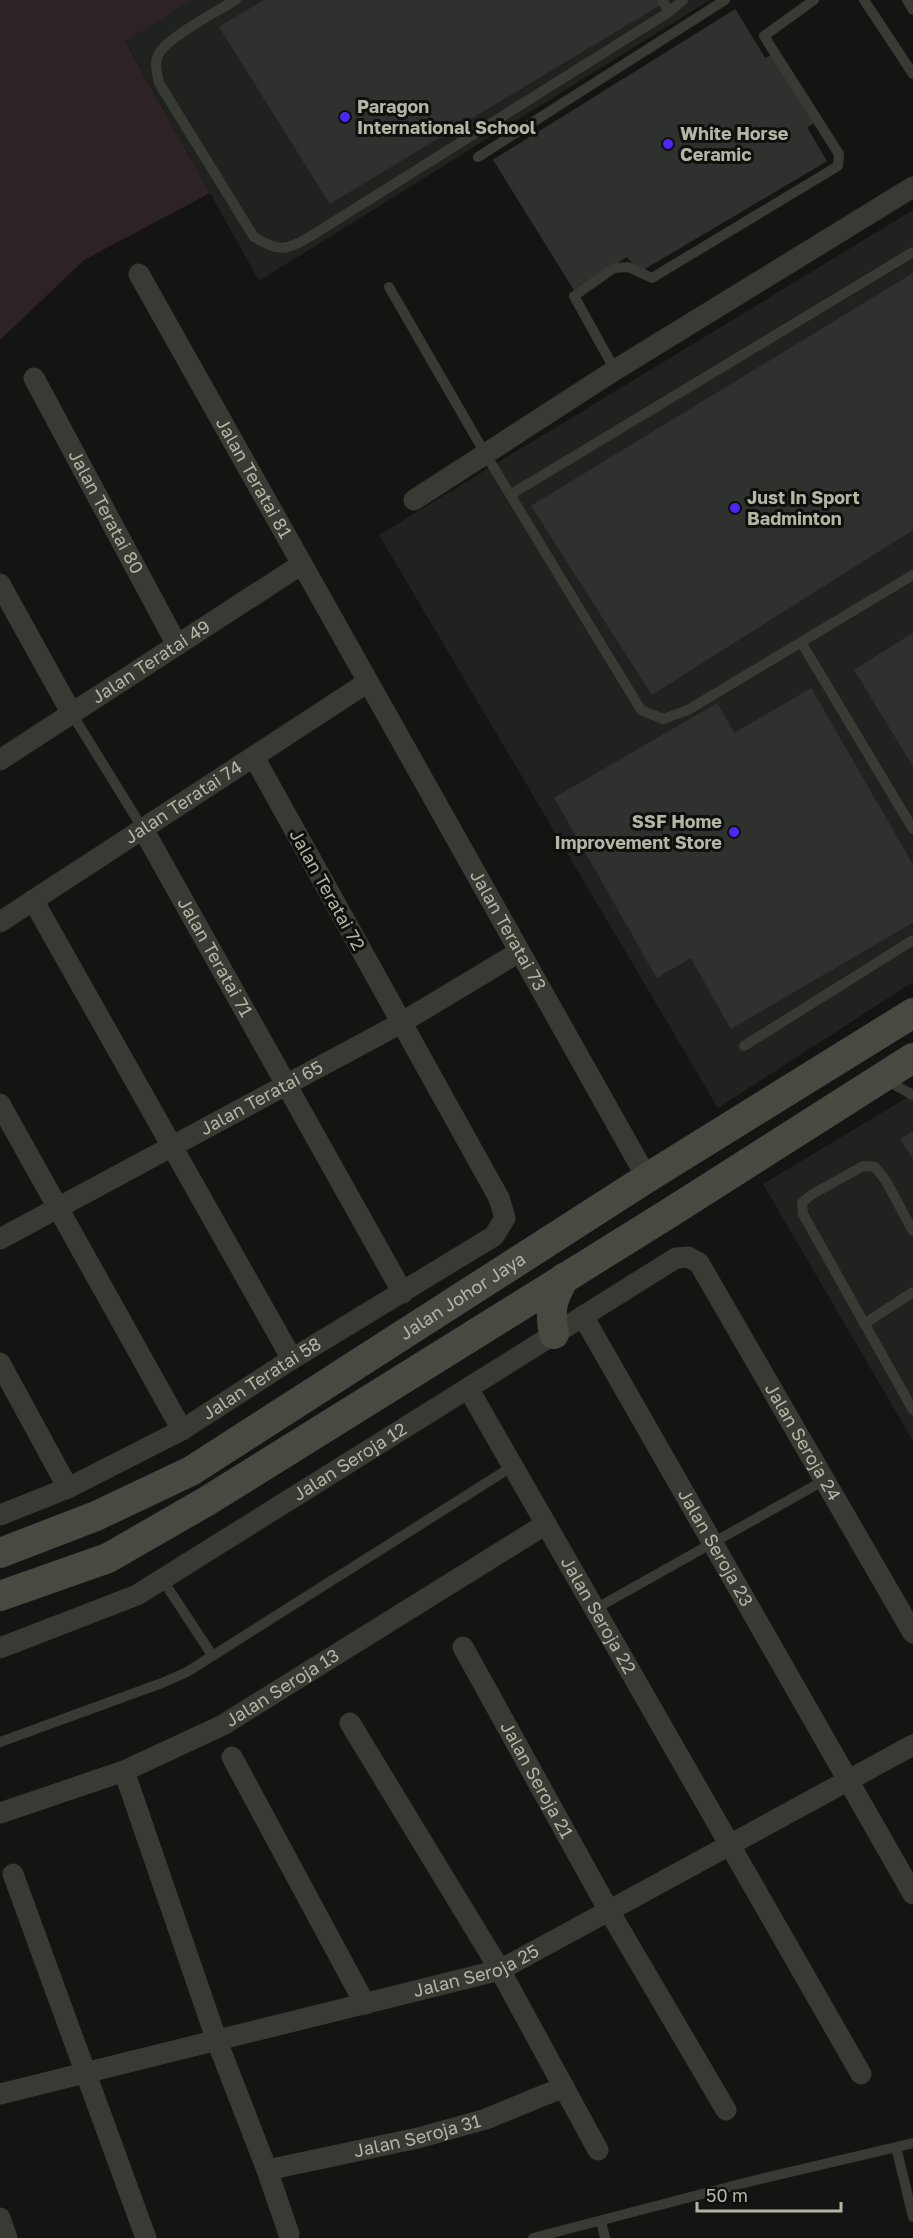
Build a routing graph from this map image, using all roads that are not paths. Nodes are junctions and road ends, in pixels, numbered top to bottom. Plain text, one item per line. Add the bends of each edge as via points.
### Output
1 (236, 0) edge
2 (662, 0) edge
3 (683, 0) edge
4 (725, 0) edge
5 (814, 0) edge
6 (864, 0) edge
7 (907, 0) edge
8 (913, 10) edge
9 (669, 12) junction
10 (913, 74) edge
11 (478, 157) dead end
12 (913, 187) edge
13 (913, 252) edge
14 (139, 274) dead end
15 (389, 287) dead end
16 (615, 370) junction
17 (34, 378) dead end
18 (486, 455) junction
19 (510, 495) junction
20 (414, 500) dead end
21 (302, 564) junction
22 (913, 575) edge
23 (0, 584) edge
24 (801, 642) junction
25 (177, 645) junction
26 (368, 682) junction
27 (72, 714) junction
28 (254, 757) junction
29 (0, 760) edge
30 (143, 829) junction
31 (913, 829) edge
32 (33, 900) junction
33 (0, 922) edge
34 (913, 940) edge
35 (519, 952) junction
36 (913, 1013) edge
37 (401, 1023) junction
38 (744, 1046) dead end
39 (913, 1058) edge
40 (882, 1078) junction
41 (286, 1086) junction
42 (913, 1095) edge
43 (0, 1104) edge
44 (172, 1147) junction
45 (646, 1178) junction
46 (58, 1208) junction
47 (505, 1218) joint
48 (913, 1231) edge
49 (0, 1239) edge
50 (688, 1257) joint
51 (564, 1278) junction
52 (913, 1292) edge
53 (403, 1293) junction
54 (583, 1316) junction
55 (864, 1324) junction
56 (554, 1334) junction
57 (292, 1359) junction
58 (0, 1363) edge
59 (468, 1388) junction
60 (913, 1410) edge
61 (182, 1430) junction
62 (513, 1467) junction
63 (823, 1481) junction
64 (68, 1488) junction
65 (0, 1515) edge
66 (546, 1524) junction
67 (712, 1544) junction
68 (0, 1553) edge
69 (162, 1579) junction
70 (0, 1596) edge
71 (595, 1609) junction
72 (913, 1633) edge
73 (463, 1647) dead end
74 (0, 1648) edge
75 (212, 1655) junction
76 (351, 1723) dead end
77 (0, 1742) edge
78 (913, 1745) edge
79 (232, 1756) dead end
80 (124, 1771) junction
81 (848, 1780) junction
82 (0, 1813) edge
83 (730, 1845) junction
84 (13, 1874) dead end
85 (913, 1894) edge
86 (609, 1911) junction
87 (500, 1970) junction
88 (365, 2004) junction
89 (217, 2041) junction
90 (86, 2073) junction
91 (861, 2074) dead end
92 (564, 2087) junction
93 (0, 2094) edge
94 (726, 2110) dead end
95 (913, 2143) edge
96 (896, 2147) junction
97 (598, 2150) dead end
98 (267, 2170) junction
99 (913, 2217) edge
100 (0, 2218) edge
101 (601, 2221) junction
102 (289, 2234) dead end
103 (7, 2238) edge
104 (146, 2238) edge
105 (533, 2238) edge
106 (605, 2238) edge

1 - 9 lane via 175,38 159,53 156,67 159,83 254,237 272,248 292,247 311,236
2 - 9 lane
3 - 9 lane
4 - 11 lane
5 - 16 lane via 764,36 839,154 838,166 652,278 628,267 614,268 574,296
6 - 10 lane
7 - 8 lane
12 - 16 street
13 - 19 lane
14 - 21 street, Jalan Teratai 81
15 - 18 lane
16 - 18 street
17 - 25 street, Jalan Teratai 80
18 - 19 lane
18 - 20 street
19 - 24 lane via 641,711 663,719 688,710
21 - 25 street, Jalan Teratai 49
21 - 26 street, Jalan Teratai 81
22 - 24 lane
23 - 27 street
24 - 31 lane
25 - 27 street, Jalan Teratai 49
26 - 28 street, Jalan Teratai 74
26 - 35 street, Jalan Teratai 73
27 - 29 street, Jalan Teratai 49
27 - 30 lane
28 - 30 street, Jalan Teratai 74
28 - 37 street, Jalan Teratai 72
30 - 32 street, Jalan Teratai 74
30 - 41 street, Jalan Teratai 71
32 - 33 street, Jalan Teratai 74
32 - 44 street
34 - 38 lane
35 - 37 street, Jalan Teratai 65
35 - 45 street, Jalan Teratai 73
36 - 45 main road, Jalan Johor Jaya
37 - 41 street, Jalan Teratai 65
37 - 47 street, Jalan Teratai 72 via 498,1198
39 - 40 main road, Jalan Johor Jaya
40 - 42 lane
40 - 51 main road, Jalan Johor Jaya
41 - 44 street, Jalan Teratai 65
41 - 53 street, Jalan Teratai 71
43 - 46 street
44 - 46 street, Jalan Teratai 65
44 - 57 street
45 - 68 main road, Jalan Johor Jaya via 191,1470 96,1516
46 - 49 street, Jalan Teratai 65
46 - 61 street
47 - 53 street, Jalan Teratai 58 via 494,1236
48 - 55 lane via 875,1167 864,1166 810,1194 802,1203 803,1214
50 - 54 street, Jalan Seroja 12 via 676,1258
50 - 63 street, Jalan Seroja 24 via 699,1263
51 - 56 main road via 552,1299 550,1317
51 - 70 main road, Jalan Johor Jaya via 207,1501 108,1558
52 - 55 lane
53 - 57 street, Jalan Teratai 58
54 - 56 street, Jalan Seroja 12
54 - 67 street, Jalan Seroja 23
55 - 60 lane
56 - 59 street, Jalan Seroja 12
57 - 61 street, Jalan Teratai 58
58 - 64 street
59 - 62 street, Jalan Seroja 22
59 - 69 street, Jalan Seroja 12
61 - 64 street, Jalan Teratai 58
62 - 66 street, Jalan Seroja 22
62 - 75 lane
63 - 67 lane
63 - 72 street, Jalan Seroja 24
64 - 65 street, Jalan Teratai 58
66 - 71 street, Jalan Seroja 22
66 - 80 street, Jalan Seroja 13 via 223,1725
67 - 71 lane
67 - 81 street, Jalan Seroja 23
69 - 74 street, Jalan Seroja 12 via 136,1595
69 - 75 lane
71 - 83 street, Jalan Seroja 22
73 - 86 street, Jalan Seroja 21
75 - 77 lane via 162,1683
76 - 87 street
78 - 81 street, Jalan Seroja 25
79 - 88 street
80 - 82 street, Jalan Seroja 13
80 - 89 street
81 - 83 street, Jalan Seroja 25
81 - 85 street, Jalan Seroja 23
83 - 86 street, Jalan Seroja 25
83 - 91 street, Jalan Seroja 22
84 - 90 street
86 - 87 street, Jalan Seroja 25
86 - 94 street, Jalan Seroja 21
87 - 88 street, Jalan Seroja 25
87 - 92 street
88 - 89 street, Jalan Seroja 25
89 - 90 street, Jalan Seroja 25
89 - 98 street
90 - 93 street, Jalan Seroja 25
90 - 104 street
92 - 97 street
92 - 98 street, Jalan Seroja 31 via 486,2119 418,2138
95 - 96 lane
96 - 99 lane
96 - 101 lane
98 - 102 street
100 - 103 street
101 - 105 lane
101 - 106 lane

